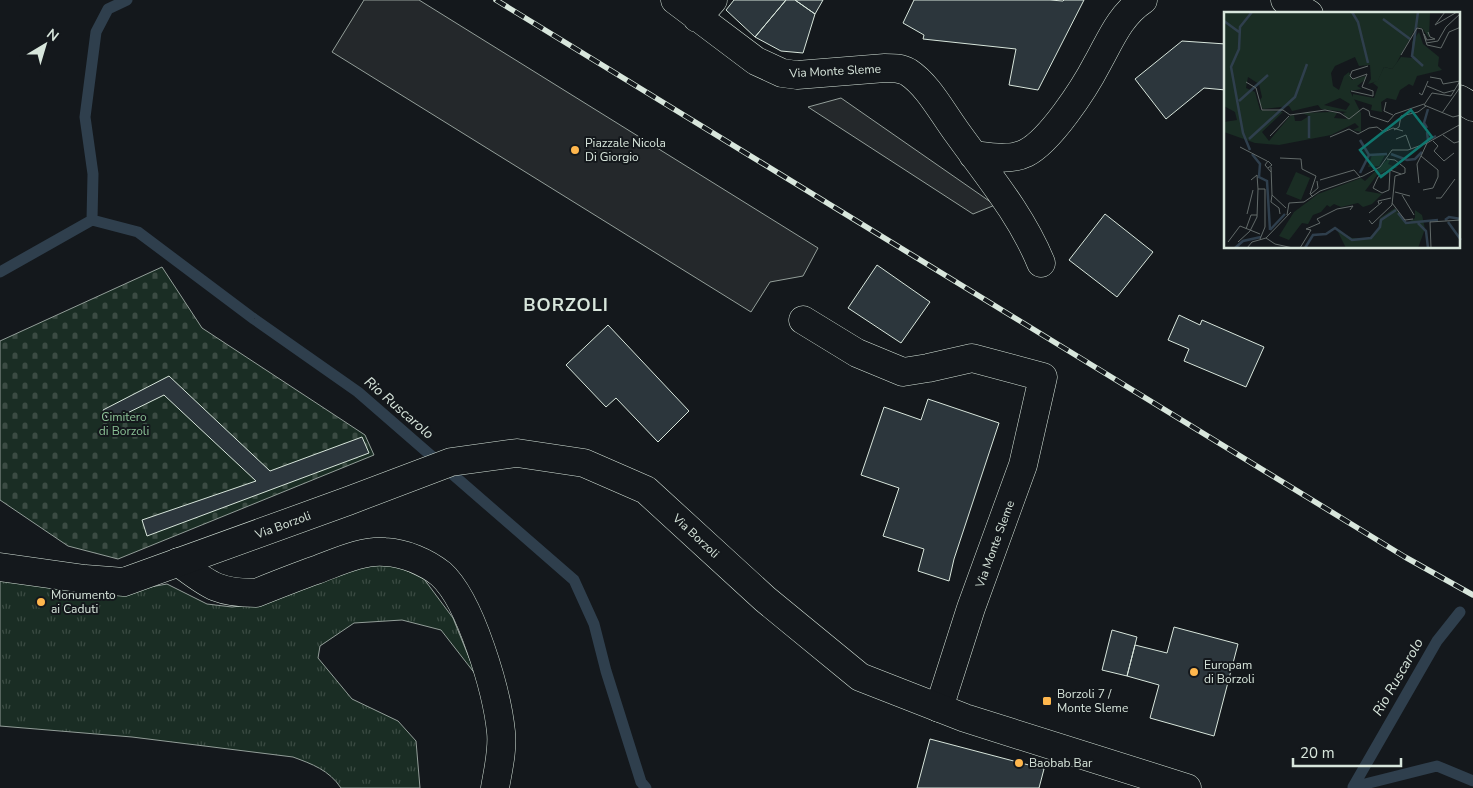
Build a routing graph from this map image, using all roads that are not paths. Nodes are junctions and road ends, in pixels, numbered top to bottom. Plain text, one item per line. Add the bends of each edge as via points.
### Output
1 (675, 0) edge
2 (1143, 0) edge
3 (1285, 0) edge
4 (705, 9) edge
5 (1306, 12) edge
6 (1460, 100) edge
7 (1473, 107) edge
8 (973, 155) junction
9 (1041, 263) dead end
10 (803, 320) dead end
11 (178, 562) junction
12 (0, 567) edge
13 (939, 708) junction
14 (495, 788) edge
15 (1187, 788) edge

1 - 4 street, Via Monte Sleme
2 - 8 street via 1114,30 1096,66 1061,119 1038,144 1016,156
3 - 5 street
4 - 8 street, Via Monte Sleme via 756,61 782,73 797,75 891,68 906,71 928,92
6 - 7 street
8 - 9 street, Via Monte Sleme via 1016,216
10 - 13 street, Via Monte Sleme via 857,353 903,372 972,358 1043,377 1023,465
11 - 12 street, Via Borzoli via 124,582
11 - 13 street, Via Borzoli via 451,462 517,453 584,463 646,490 765,600 860,677
11 - 14 street via 210,586 246,593 256,593 366,553 406,555 442,575 457,595 479,641 488,669 501,732
13 - 15 street, Via Borzoli

